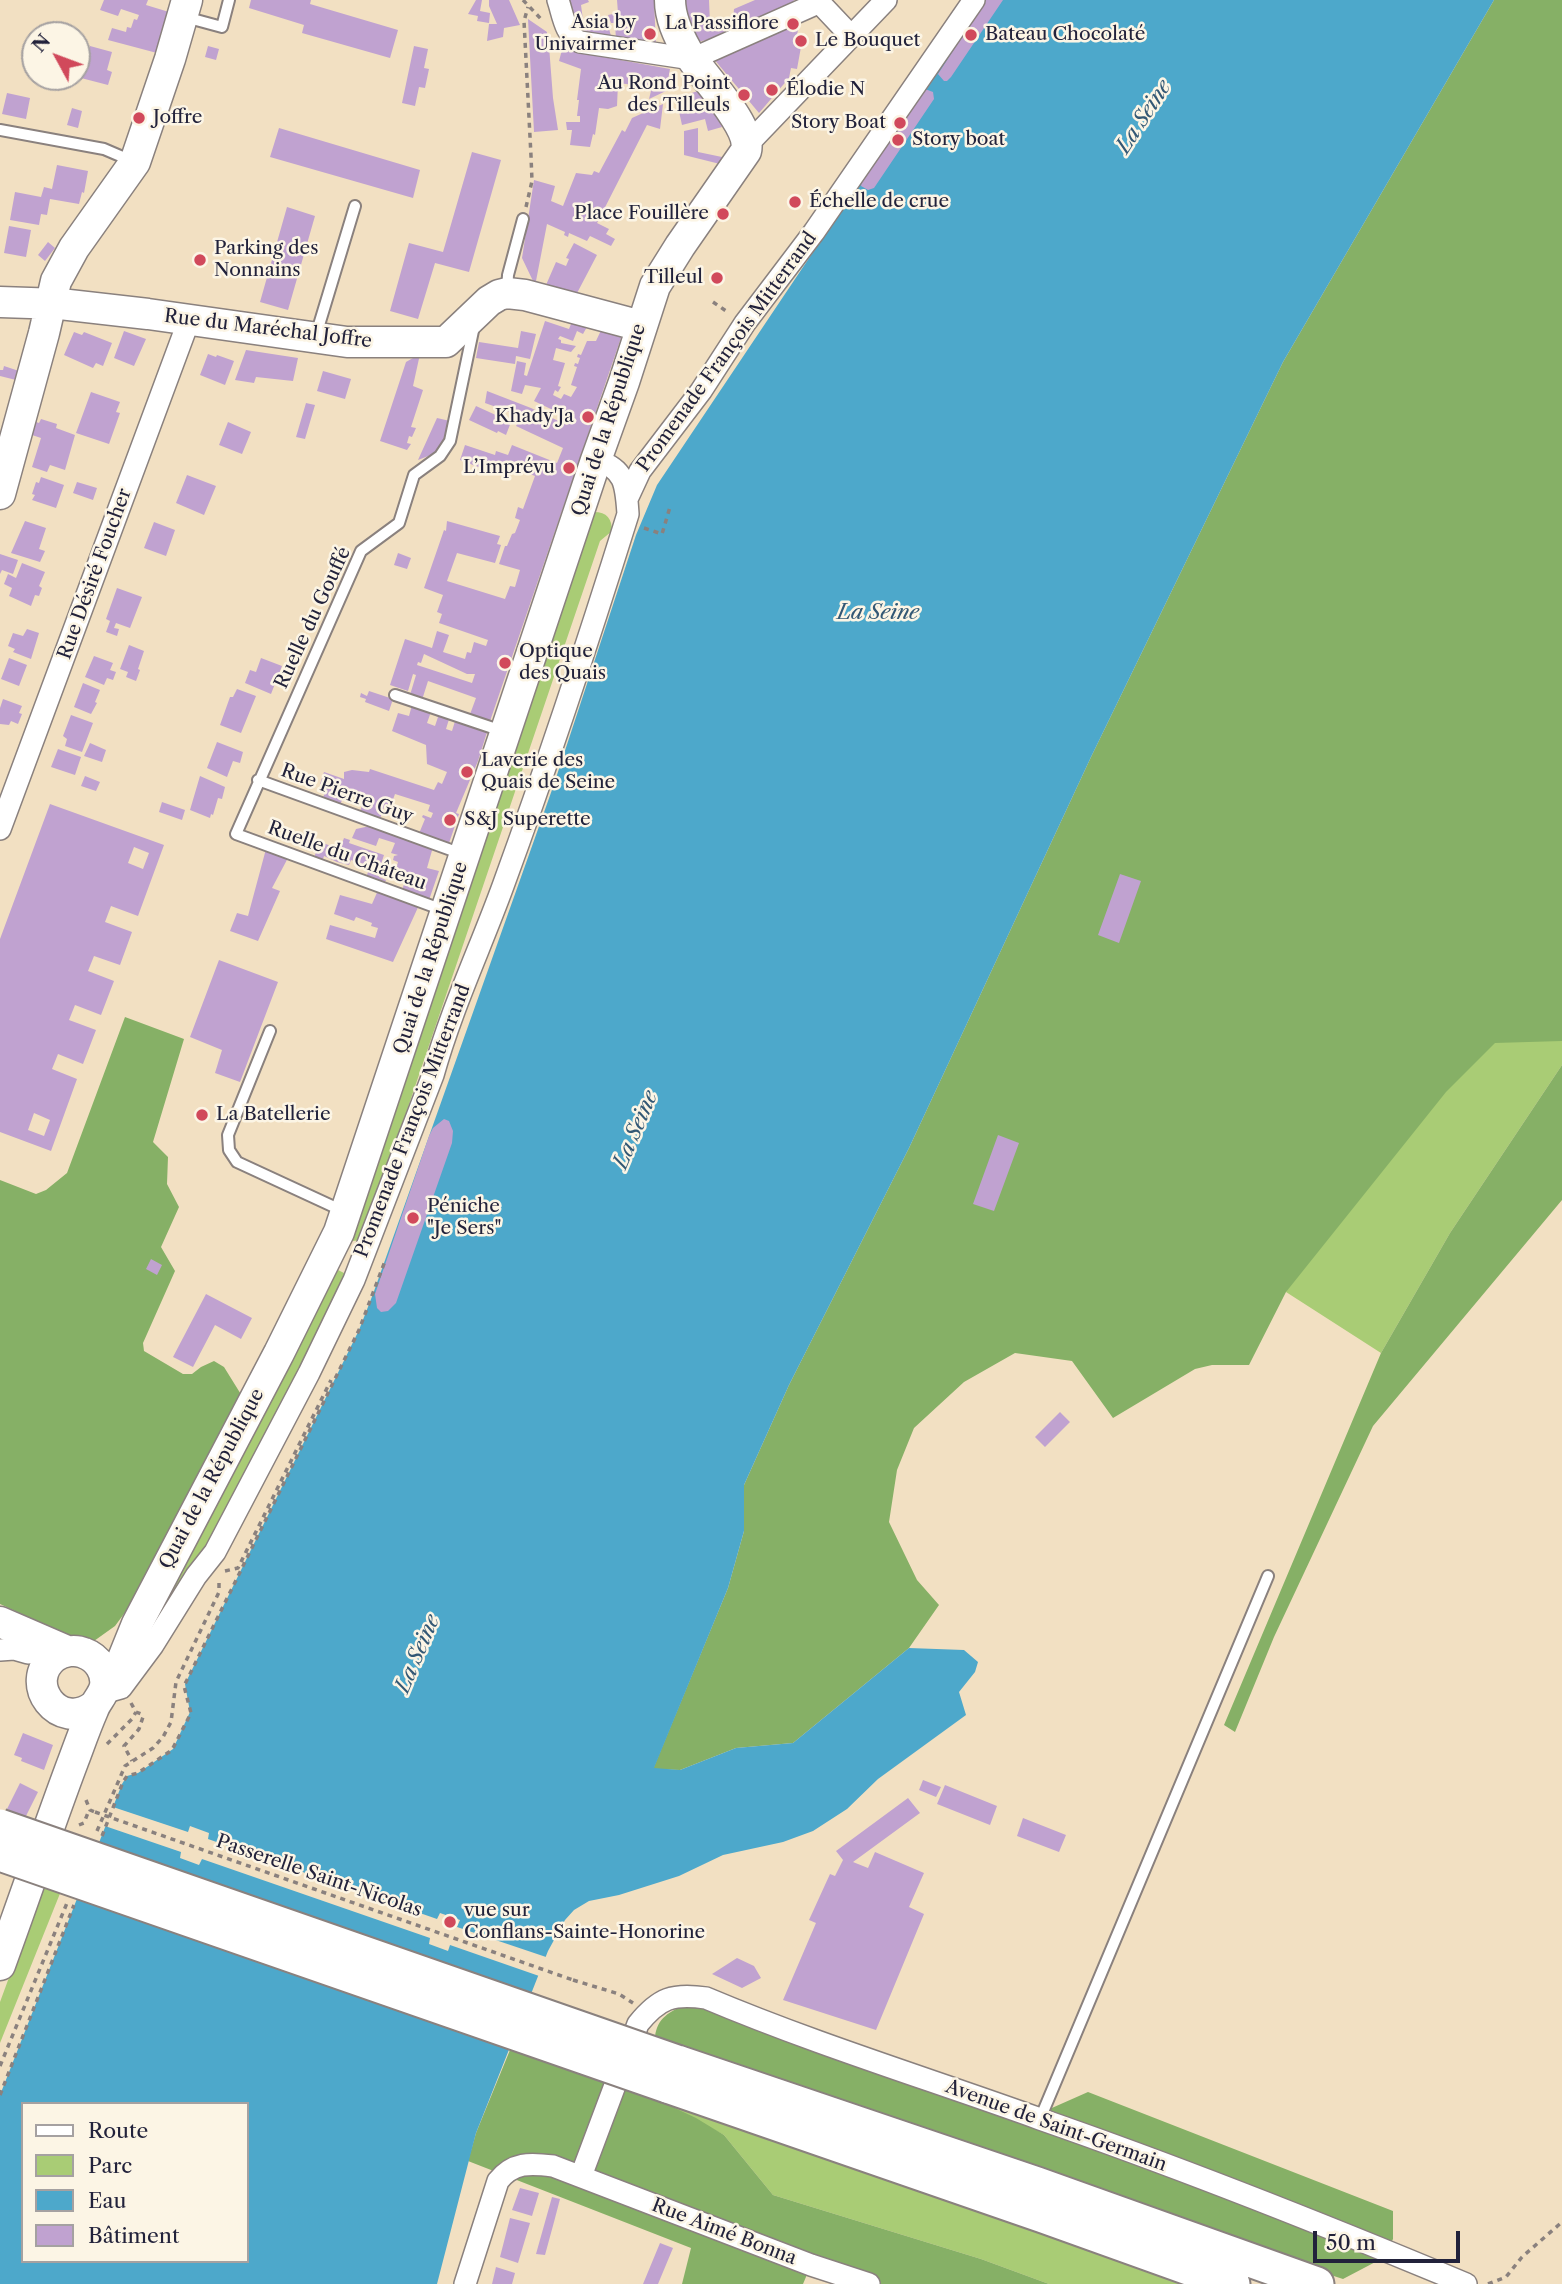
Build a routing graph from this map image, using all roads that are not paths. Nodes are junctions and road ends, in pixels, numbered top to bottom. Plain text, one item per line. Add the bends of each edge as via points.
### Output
1 (229, 0) edge
2 (558, 0) edge
3 (670, 0) edge
4 (886, 0) edge
5 (974, 0) edge
6 (817, 1) edge
7 (185, 8) edge
8 (851, 36) junction
9 (692, 59) junction
10 (0, 130) edge
11 (747, 145) junction
12 (135, 162) junction
13 (355, 206) dead end
14 (523, 219) road end
15 (507, 293) junction
16 (0, 302) edge
17 (51, 304) junction
18 (474, 316) junction
19 (189, 320) junction
20 (641, 326) junction
21 (315, 338) junction
22 (596, 460) junction
23 (0, 494) edge
24 (626, 499) junction
25 (395, 695) dead end
26 (505, 732) junction
27 (258, 780) junction
28 (0, 829) edge
29 (236, 834) joint
30 (464, 855) junction
31 (446, 911) junction
32 (270, 1031) dead end
33 (346, 1212) junction
34 (1268, 1576) dead end
35 (16, 1645) edge
36 (88, 1683) junction
37 (0, 1826) edge
38 (0, 1854) edge
39 (0, 1965) edge
40 (672, 2074) junction
41 (1040, 2119) junction
42 (581, 2176) junction
43 (465, 2284) edge
44 (869, 2284) edge
45 (1233, 2284) edge
46 (1317, 2284) edge
47 (1466, 2284) edge

1 - 7 lane via 222,27
2 - 9 street via 567,29 580,42
3 - 9 main road via 676,31
4 - 8 street
5 - 24 street, Promenade François Mitterrand via 814,232 733,315 701,391 640,471
6 - 8 street
6 - 9 street
7 - 12 main road
8 - 11 street
9 - 11 main road via 738,122
10 - 12 lane via 104,149
11 - 20 main road, Quai de la République via 655,286
12 - 17 main road via 74,248 56,281
13 - 21 lane
14 - 15 lane
15 - 18 main road, Rue du Maréchal Joffre via 489,301
15 - 20 main road
16 - 17 main road, Rue du Maréchal Joffre
17 - 19 main road, Rue du Maréchal Joffre
17 - 23 main road
18 - 21 main road, Rue du Maréchal Joffre via 446,342
18 - 27 lane, Ruelle du Gouffé via 450,441 440,457 414,475 399,523 361,551
19 - 21 main road, Rue du Maréchal Joffre
19 - 28 street, Rue Désiré Foucher
20 - 22 main road, Quai de la République
22 - 24 street, Promenade François Mitterrand via 611,465 624,481
22 - 26 main road, Quai de la République
24 - 36 street, Promenade François Mitterrand via 628,514 554,742 354,1280 215,1552 121,1688
25 - 26 lane
26 - 30 main road, Quai de la République
27 - 29 lane, Ruelle du Gouffé
27 - 30 lane, Rue Pierre Guy
29 - 31 lane, Ruelle du Château
30 - 31 main road, Quai de la République
31 - 33 main road, Quai de la République
32 - 33 lane via 228,1135 229,1150 237,1161
33 - 36 main road, Quai de la République via 279,1353 137,1624
34 - 41 lane
35 - 36 main road
35 - 36 main road via 53,1658
35 - 36 main road via 54,1707
36 - 39 main road via 73,1761
37 - 40 main road, bridge
38 - 40 main road, bridge
40 - 45 main road
40 - 46 main road via 1049,2189
41 - 42 street, Avenue de Saint-Germain via 706,1998 673,1997 656,2005 638,2024
41 - 47 street, Avenue de Saint-Germain via 1332,2228
42 - 43 street, Rue Aimé Bonna via 532,2163 504,2174
42 - 44 street, Rue Aimé Bonna

